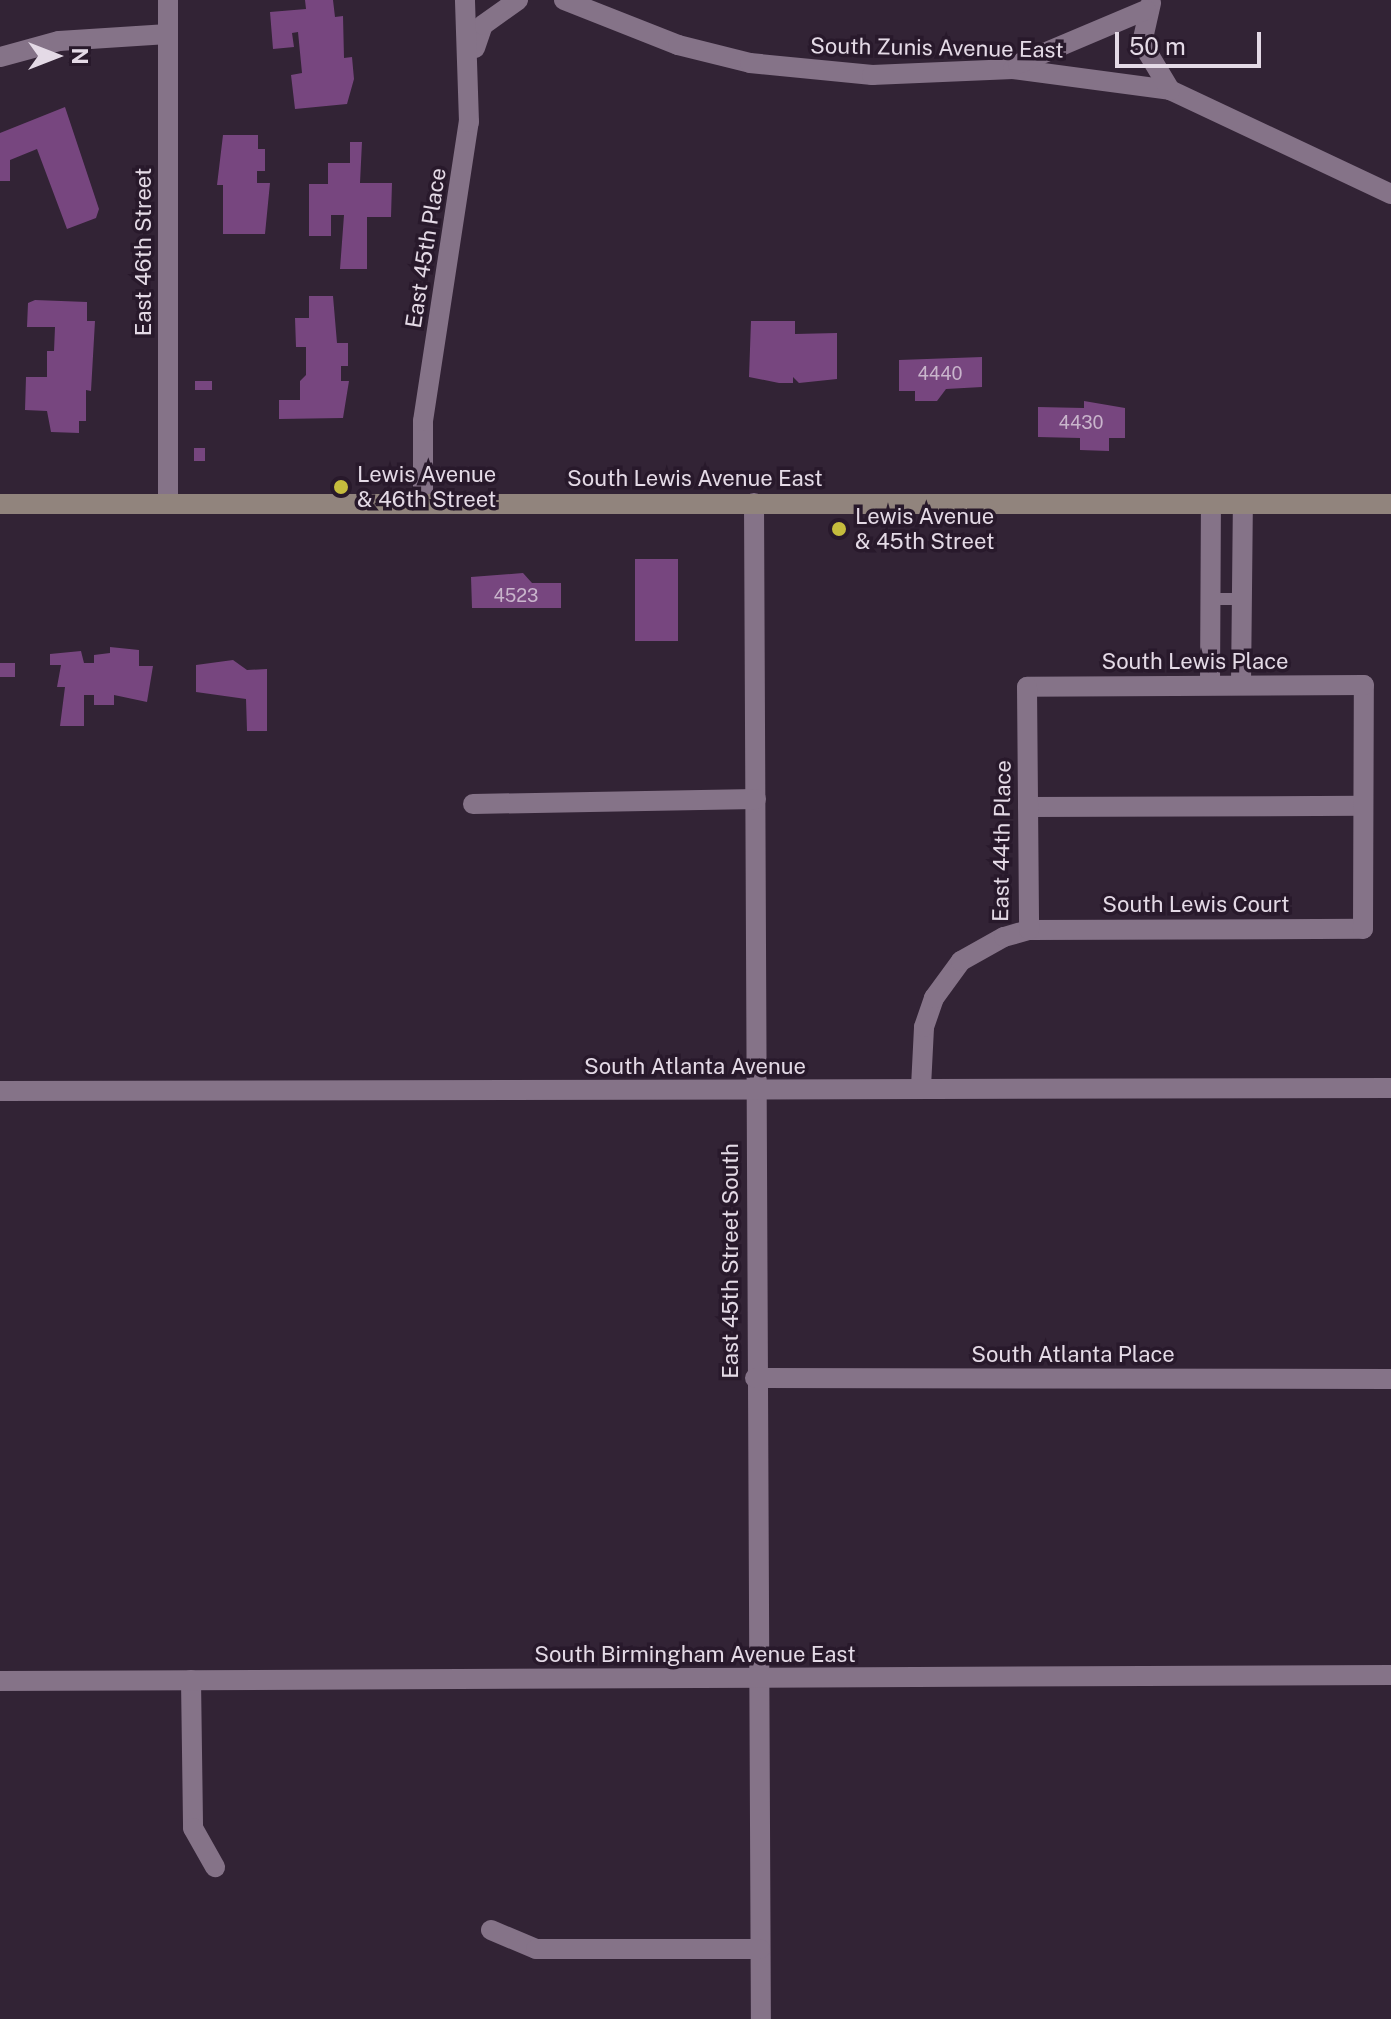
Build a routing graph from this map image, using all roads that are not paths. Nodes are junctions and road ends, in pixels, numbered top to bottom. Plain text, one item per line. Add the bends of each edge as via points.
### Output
1 (168, 0) edge
2 (465, 0) edge
3 (518, 0) edge
4 (564, 0) edge
5 (1150, 5) edge
6 (168, 34) junction
7 (0, 57) edge
8 (471, 63) junction
9 (1001, 68) junction
10 (1170, 90) junction
11 (1391, 194) edge
12 (754, 503) junction
13 (0, 504) edge
14 (168, 504) junction
15 (423, 504) junction
16 (1211, 504) junction
17 (1243, 504) junction
18 (1391, 504) edge
19 (1210, 599) junction
20 (1242, 599) junction
21 (1210, 685) junction
22 (1241, 685) junction
23 (1027, 687) joint
24 (756, 799) junction
25 (473, 804) dead end
26 (1363, 806) junction
27 (1028, 807) junction
28 (1029, 930) junction
29 (921, 1087) junction
30 (1391, 1088) edge
31 (0, 1091) edge
32 (755, 1092) junction
33 (755, 1378) junction
34 (1391, 1379) edge
35 (1391, 1675) edge
36 (757, 1679) junction
37 (191, 1680) junction
38 (0, 1681) edge
39 (215, 1867) dead end
40 (491, 1930) dead end
41 (760, 1949) junction
42 (761, 2019) edge

1 - 6 street, East 46th Street
2 - 8 street, East 45th Place
3 - 8 street via 483,25
4 - 9 street, South Zunis Avenue East via 678,45 750,63 872,75
5 - 9 street via 1063,49
5 - 10 street via 1142,43
6 - 7 street via 59,41
6 - 14 street, East 46th Street
8 - 15 street, East 45th Place via 469,122 423,421
9 - 10 street, South Zunis Avenue East
10 - 11 street, South Zunis Avenue East
12 - 15 main road, South Lewis Avenue East
12 - 16 main road, South Lewis Avenue East
12 - 24 street, East 45th Street South
13 - 14 main road, South Lewis Avenue East
14 - 15 main road, South Lewis Avenue East
16 - 17 main road, South Lewis Avenue East
16 - 19 street
17 - 18 main road, South Lewis Avenue East
17 - 20 street
19 - 20 lane
19 - 21 street
20 - 22 street
21 - 22 street, South Lewis Place
21 - 23 street, South Lewis Place
22 - 26 street, South Lewis Place via 1364,685
23 - 27 street, East 44th Place
24 - 25 street
24 - 32 street, East 45th Street South
26 - 27 street
26 - 28 street, South Lewis Court via 1363,929
27 - 28 street, East 44th Place
28 - 29 street, East 44th Place via 981,948 952,971 934,998 922,1051
29 - 30 street, South Atlanta Avenue
29 - 32 street, South Atlanta Avenue
31 - 32 street, South Atlanta Avenue
32 - 33 street, East 45th Street South
33 - 34 street, South Atlanta Place
33 - 36 street, East 45th Street South
35 - 36 street, South Birmingham Avenue East
36 - 37 street, South Birmingham Avenue East
36 - 41 street, East 45th Street South
37 - 38 street, South Birmingham Avenue East
37 - 39 street via 193,1828
40 - 41 street via 536,1949
41 - 42 street, East 45th Street South

